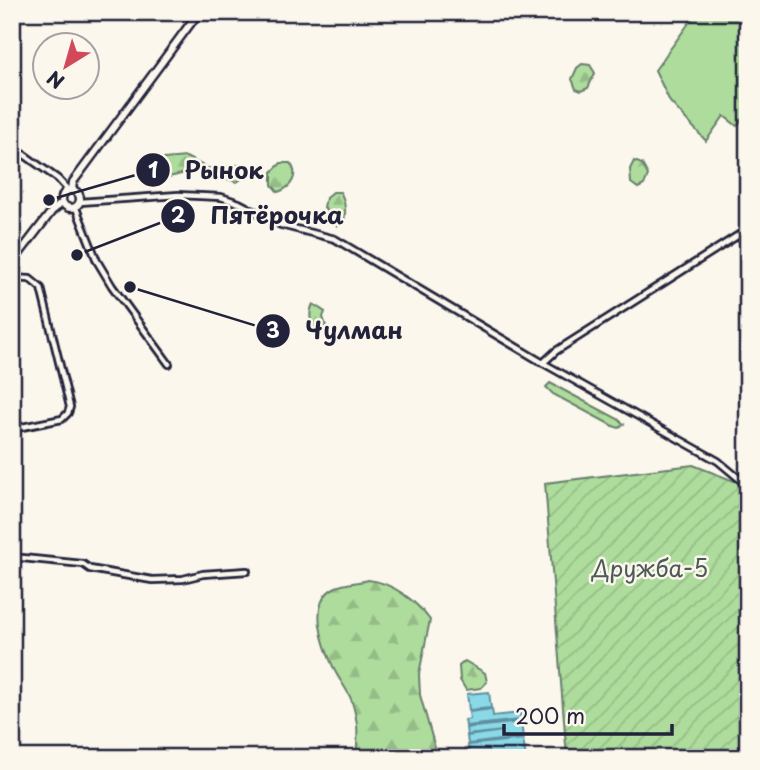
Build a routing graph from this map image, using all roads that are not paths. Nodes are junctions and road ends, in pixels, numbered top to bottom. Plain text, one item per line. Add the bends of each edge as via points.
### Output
1 (16, 12) edge
2 (199, 12) edge
3 (12, 18) edge
4 (12, 146) edge
5 (70, 190) junction
6 (62, 203) junction
7 (78, 205) junction
8 (748, 229) edge
9 (12, 263) edge
10 (12, 278) edge
11 (543, 363) junction
12 (169, 364) dead end
13 (12, 429) edge
14 (748, 486) edge
15 (12, 557) edge
16 (247, 571) dead end
17 (12, 615) edge
18 (12, 657) edge

1 - 3 street
2 - 5 street
4 - 5 street
5 - 6 street via 62,196
5 - 7 street via 79,194
6 - 7 street via 68,209
6 - 9 street
7 - 11 street via 178,195 230,200 281,225 335,239
7 - 12 street via 97,261
8 - 11 street
10 - 13 street via 30,278 41,288 70,407 62,419
11 - 14 street via 718,461
15 - 16 street via 83,564 152,580
17 - 18 street

